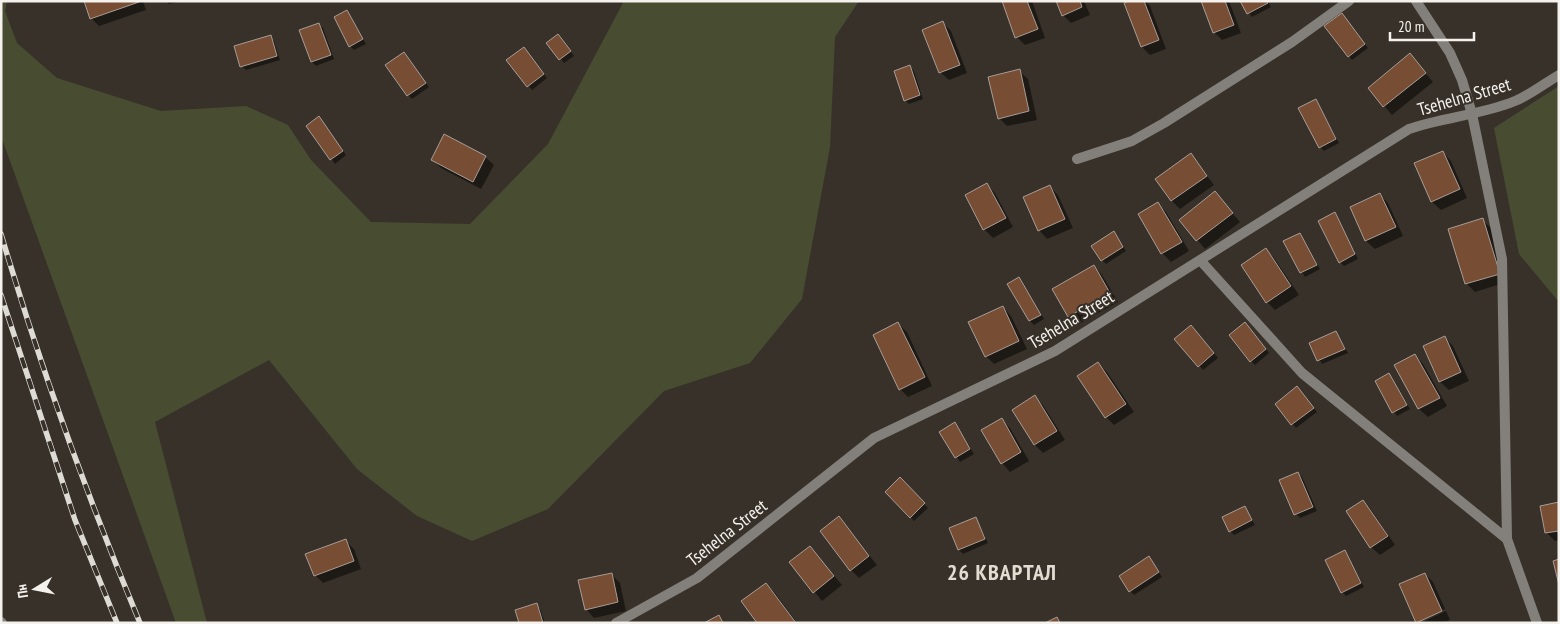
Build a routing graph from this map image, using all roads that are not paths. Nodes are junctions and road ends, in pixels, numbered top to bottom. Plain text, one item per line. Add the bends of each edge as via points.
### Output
1 (1349, 1) edge
2 (1416, 1) edge
3 (1559, 75) edge
4 (1472, 114) junction
5 (1078, 159) dead end
6 (1200, 260) junction
7 (1507, 539) junction
8 (616, 623) edge
9 (1537, 623) edge

1 - 5 street via 1292,42 1164,123 1132,141
2 - 4 street via 1450,53
3 - 4 street, Tsehelna Street via 1517,101
4 - 6 street, Tsehelna Street via 1409,129
4 - 7 street via 1502,259
6 - 7 street via 1302,373
6 - 8 street, Tsehelna Street via 1055,351 874,438 697,578
7 - 9 street

